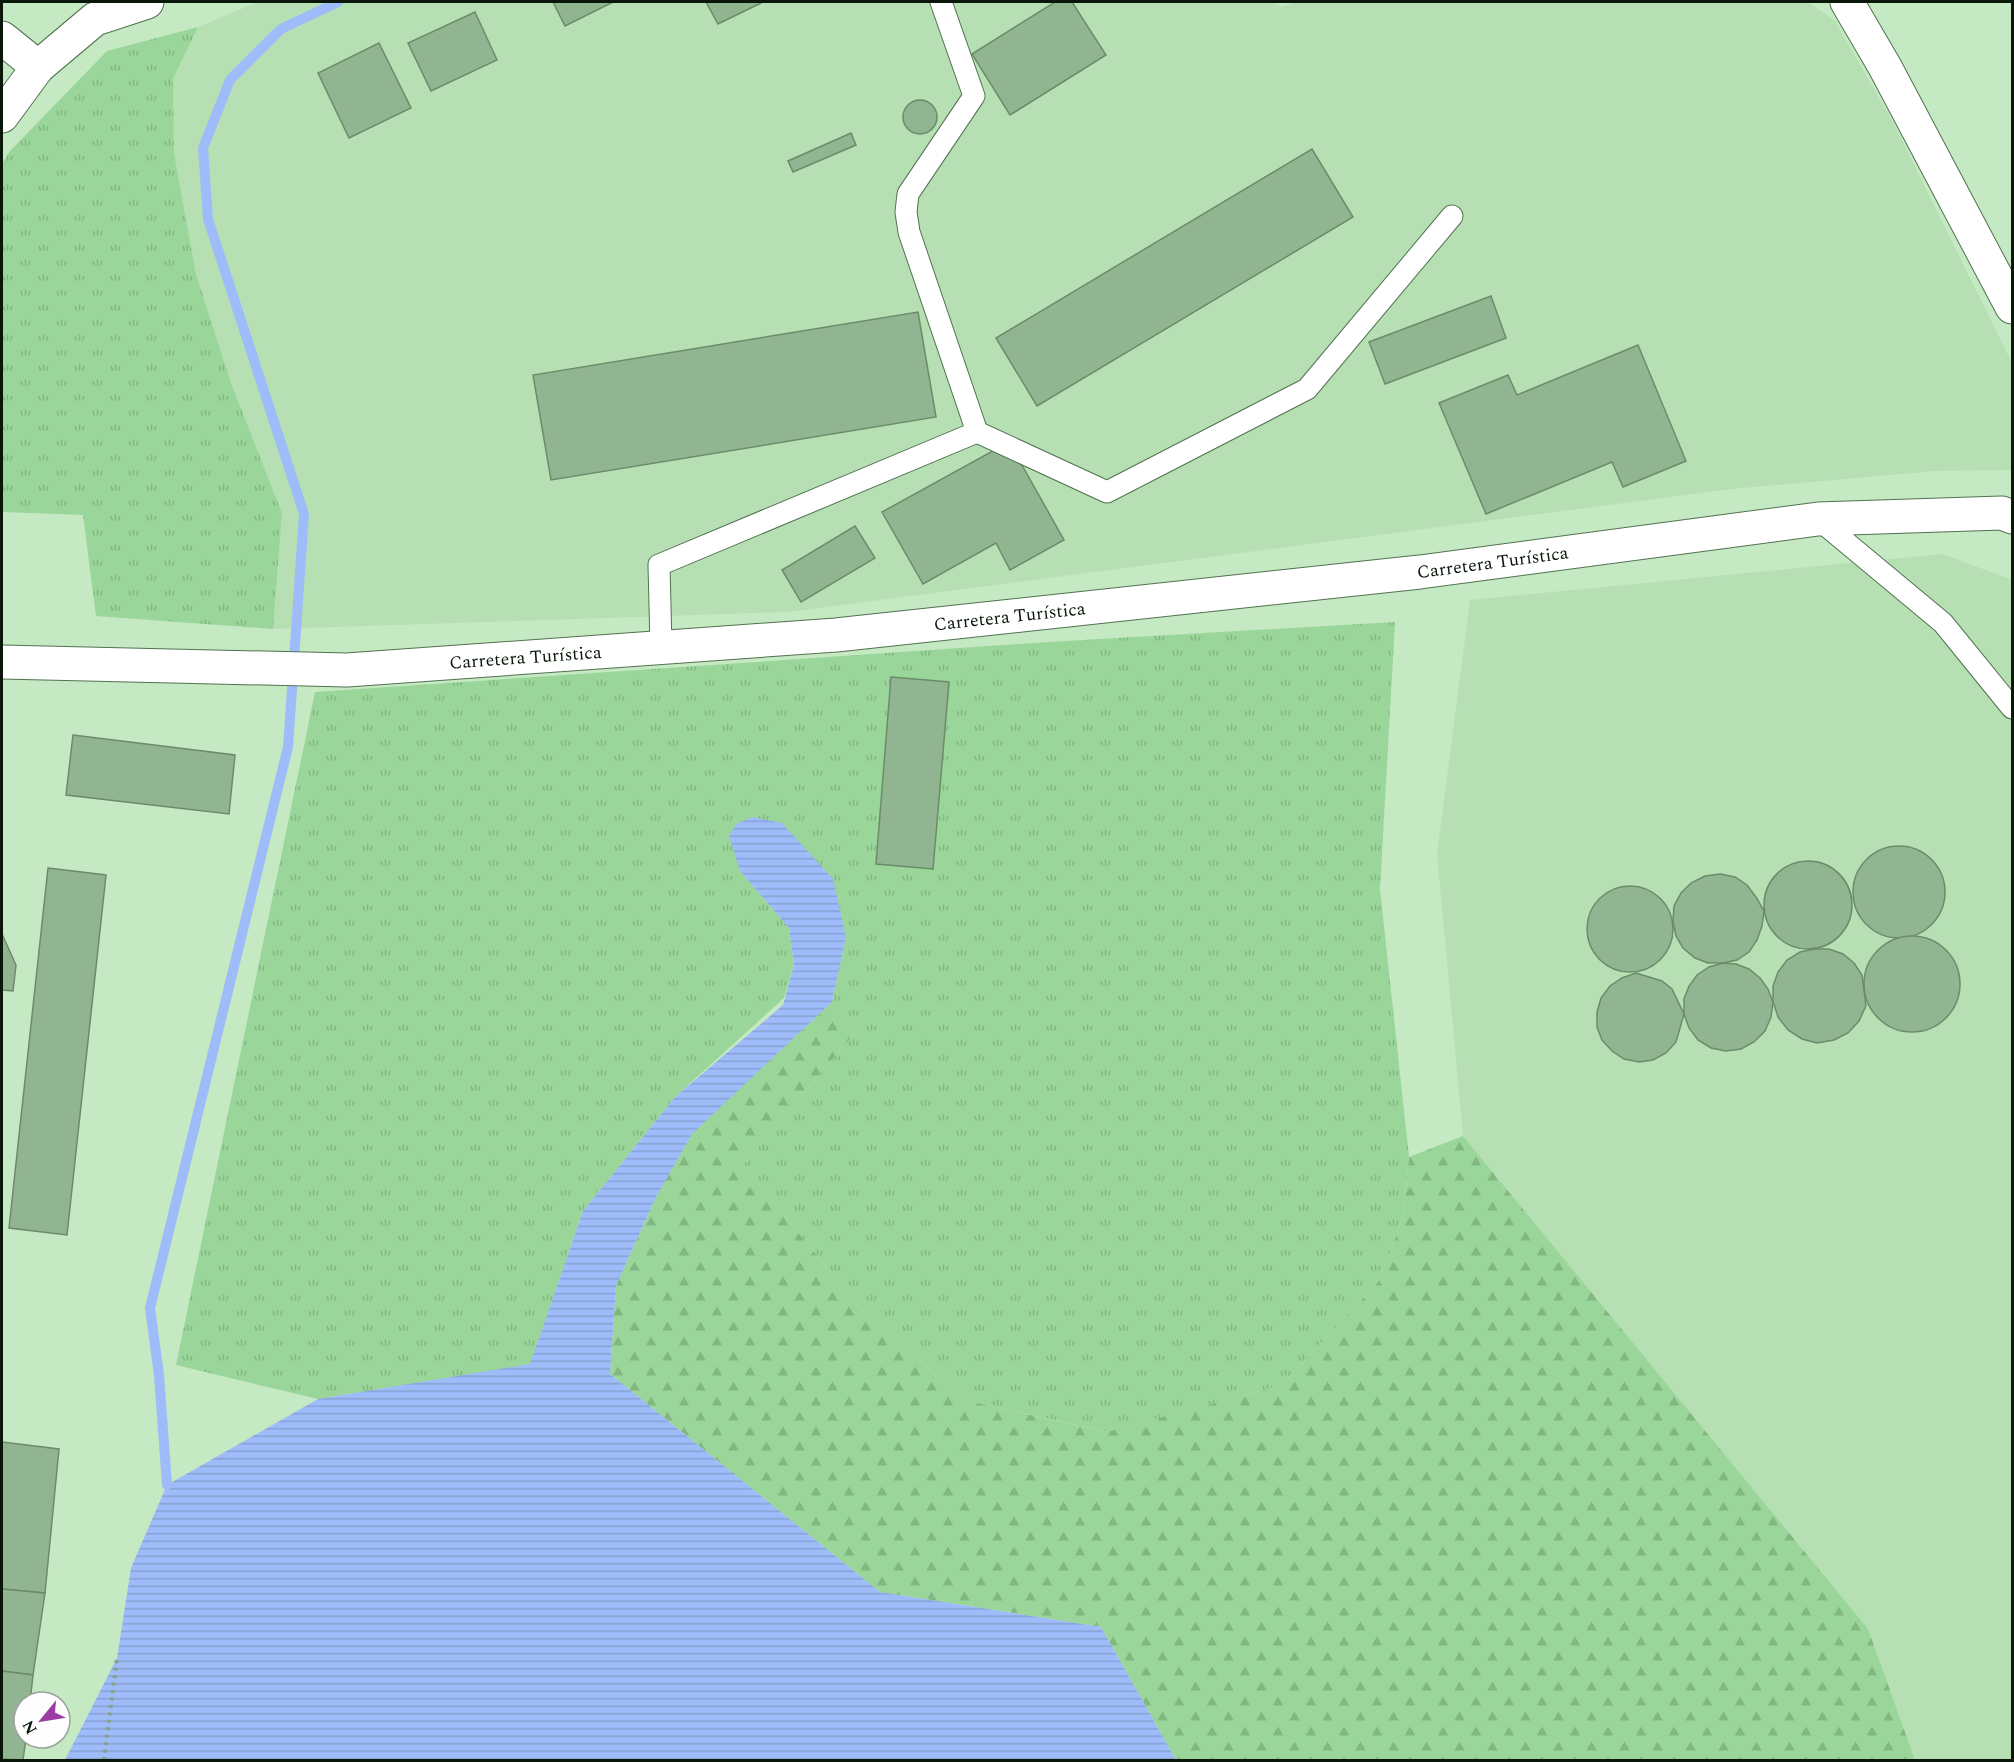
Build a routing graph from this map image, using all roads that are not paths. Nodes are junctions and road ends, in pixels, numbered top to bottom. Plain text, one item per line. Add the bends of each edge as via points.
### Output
1 (940, 2) edge
2 (1847, 2) edge
3 (128, 4) edge
4 (2, 38) edge
5 (38, 67) junction
6 (2, 116) edge
7 (1452, 216) dead end
8 (2013, 307) edge
9 (977, 432) junction
10 (2013, 517) edge
11 (1818, 519) junction
12 (661, 648) junction
13 (2, 662) edge
14 (2013, 708) edge

1 - 9 lane via 974,96 908,194 906,212 909,232
2 - 8 main road
3 - 5 main road via 95,19
4 - 5 main road
5 - 6 main road
7 - 9 lane via 1307,389 1107,492
9 - 12 lane via 659,566
10 - 11 main road, Carretera Turística via 2002,513
11 - 12 main road, Carretera Turística via 1420,572 836,635
11 - 14 lane via 1942,623
12 - 13 main road, Carretera Turística via 347,670

